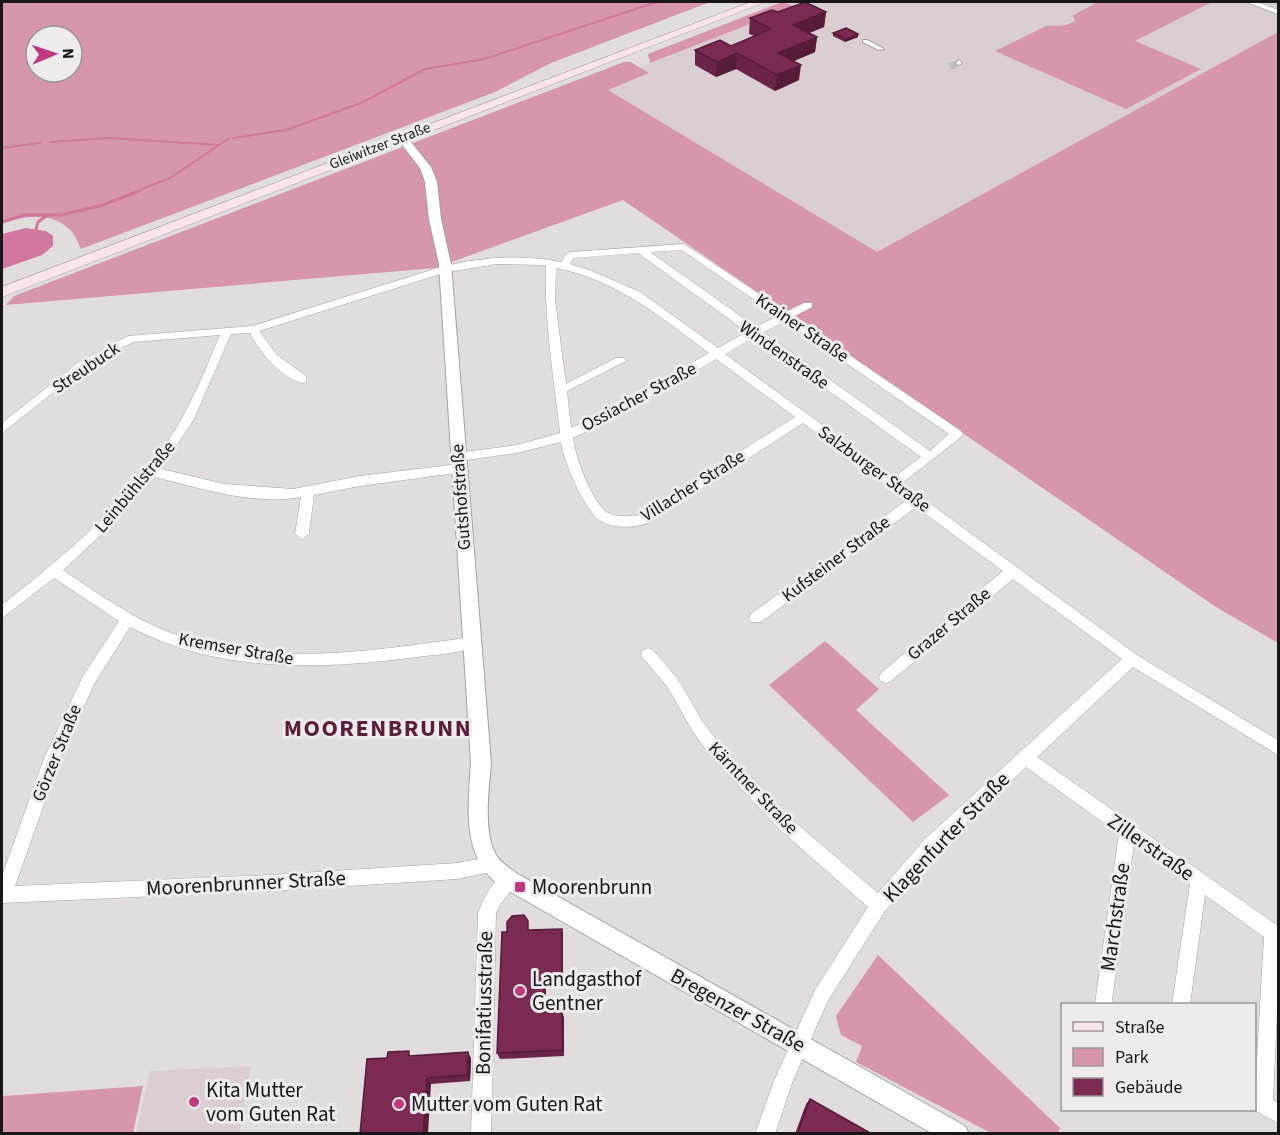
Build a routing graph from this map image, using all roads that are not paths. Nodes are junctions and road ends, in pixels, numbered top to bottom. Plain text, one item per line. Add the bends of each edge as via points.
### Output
1 (760, 2) edge
2 (1251, 2) edge
3 (1278, 12) edge
4 (866, 41) dead end
5 (881, 49) dead end
6 (402, 138) junction
7 (640, 250) junction
8 (551, 263) junction
9 (565, 264) junction
10 (445, 269) junction
11 (2, 292) edge
12 (808, 305) dead end
13 (785, 316) junction
14 (253, 328) junction
15 (227, 331) junction
16 (753, 333) junction
17 (718, 354) junction
18 (620, 361) dead end
19 (302, 379) dead end
20 (559, 389) junction
21 (804, 417) junction
22 (2, 429) edge
23 (566, 436) junction
24 (930, 458) junction
25 (458, 463) junction
26 (152, 472) junction
27 (894, 483) junction
28 (308, 493) junction
29 (916, 500) junction
30 (302, 534) dead end
31 (54, 571) junction
32 (1013, 571) junction
33 (2, 612) edge
34 (756, 618) dead end
35 (128, 619) junction
36 (472, 643) junction
37 (648, 654) dead end
38 (1132, 659) junction
39 (886, 677) dead end
40 (1278, 748) edge
41 (1024, 758) junction
42 (1128, 831) junction
43 (490, 865) junction
44 (509, 880) junction
45 (1199, 880) junction
46 (2, 895) edge
47 (879, 905) junction
48 (1276, 934) edge
49 (1104, 1003) edge
50 (1181, 1003) edge
51 (799, 1044) junction
52 (1265, 1106) edge
53 (481, 1134) edge
54 (765, 1134) edge
55 (957, 1134) edge

1 - 6 main road, Gleiwitzer Straße
2 - 3 street
4 - 5 street
6 - 10 street, Gutshofstraße via 426,167 431,182
6 - 11 main road, Gleiwitzer Straße
7 - 9 street, Krainer Straße via 571,255
7 - 13 street, Krainer Straße via 684,248
7 - 16 street, Windenstraße
8 - 9 street, Salzburger Straße
8 - 10 street, Salzburger Straße via 493,261
8 - 20 street, Villacher Straße via 550,300
9 - 17 street, Salzburger Straße via 602,276 636,294
10 - 14 street, Streubuck
10 - 25 street, Gutshofstraße
12 - 13 street, Ossiacher Straße
13 - 16 street, Ossiacher Straße
13 - 24 street, Krainer Straße via 957,434
14 - 15 street, Streubuck
14 - 19 street via 261,344 281,365
15 - 22 street, Streubuck via 153,336 119,344
15 - 26 street, Leinbühlstraße via 190,413
16 - 17 street, Ossiacher Straße
16 - 24 street, Windenstraße
17 - 21 street, Salzburger Straße
17 - 23 street, Ossiacher Straße via 608,417
18 - 20 street
20 - 23 street, Villacher Straße
21 - 23 street, Villacher Straße via 643,520 634,522 606,518 594,507 568,450
21 - 27 street, Salzburger Straße
23 - 25 street, Ossiacher Straße
24 - 27 street, Krainer Straße
25 - 28 street, Ossiacher Straße
25 - 36 street, Gutshofstraße
26 - 28 street, Ossiacher Straße via 260,493
26 - 31 street, Leinbühlstraße via 107,524
27 - 29 street, Salzburger Straße
28 - 30 street
29 - 32 street, Salzburger Straße
29 - 34 street, Kufsteiner Straße
31 - 33 street, Leinbühlstraße
31 - 35 street, Kremser Straße
32 - 38 street, Salzburger Straße
32 - 39 street, Grazer Straße
35 - 36 street, Kremser Straße via 198,646 273,660 356,659
35 - 46 street, Görzer Straße via 88,680 53,756
36 - 43 street, Gutshofstraße via 481,763 481,829
37 - 47 street, Kärntner Straße via 672,682 715,750 784,823
38 - 40 street, Salzburger Straße
38 - 41 street, Klagenfurter Straße
41 - 42 street, Zillerstraße
41 - 47 street, Klagenfurter Straße via 932,844
42 - 45 street, Zillerstraße
42 - 49 street, Marchstraße
43 - 44 street, Bregenzer Straße
43 - 46 street, Moorenbrunner Straße via 457,871 270,883
44 - 51 street, Bregenzer Straße
44 - 53 street, Bonifatiusstraße via 494,896 487,913
45 - 48 street, Zillerstraße
45 - 50 street
47 - 51 street, Klagenfurter Straße via 821,996
48 - 52 street
51 - 54 street, Klagenfurter Straße
51 - 55 street, Bregenzer Straße

